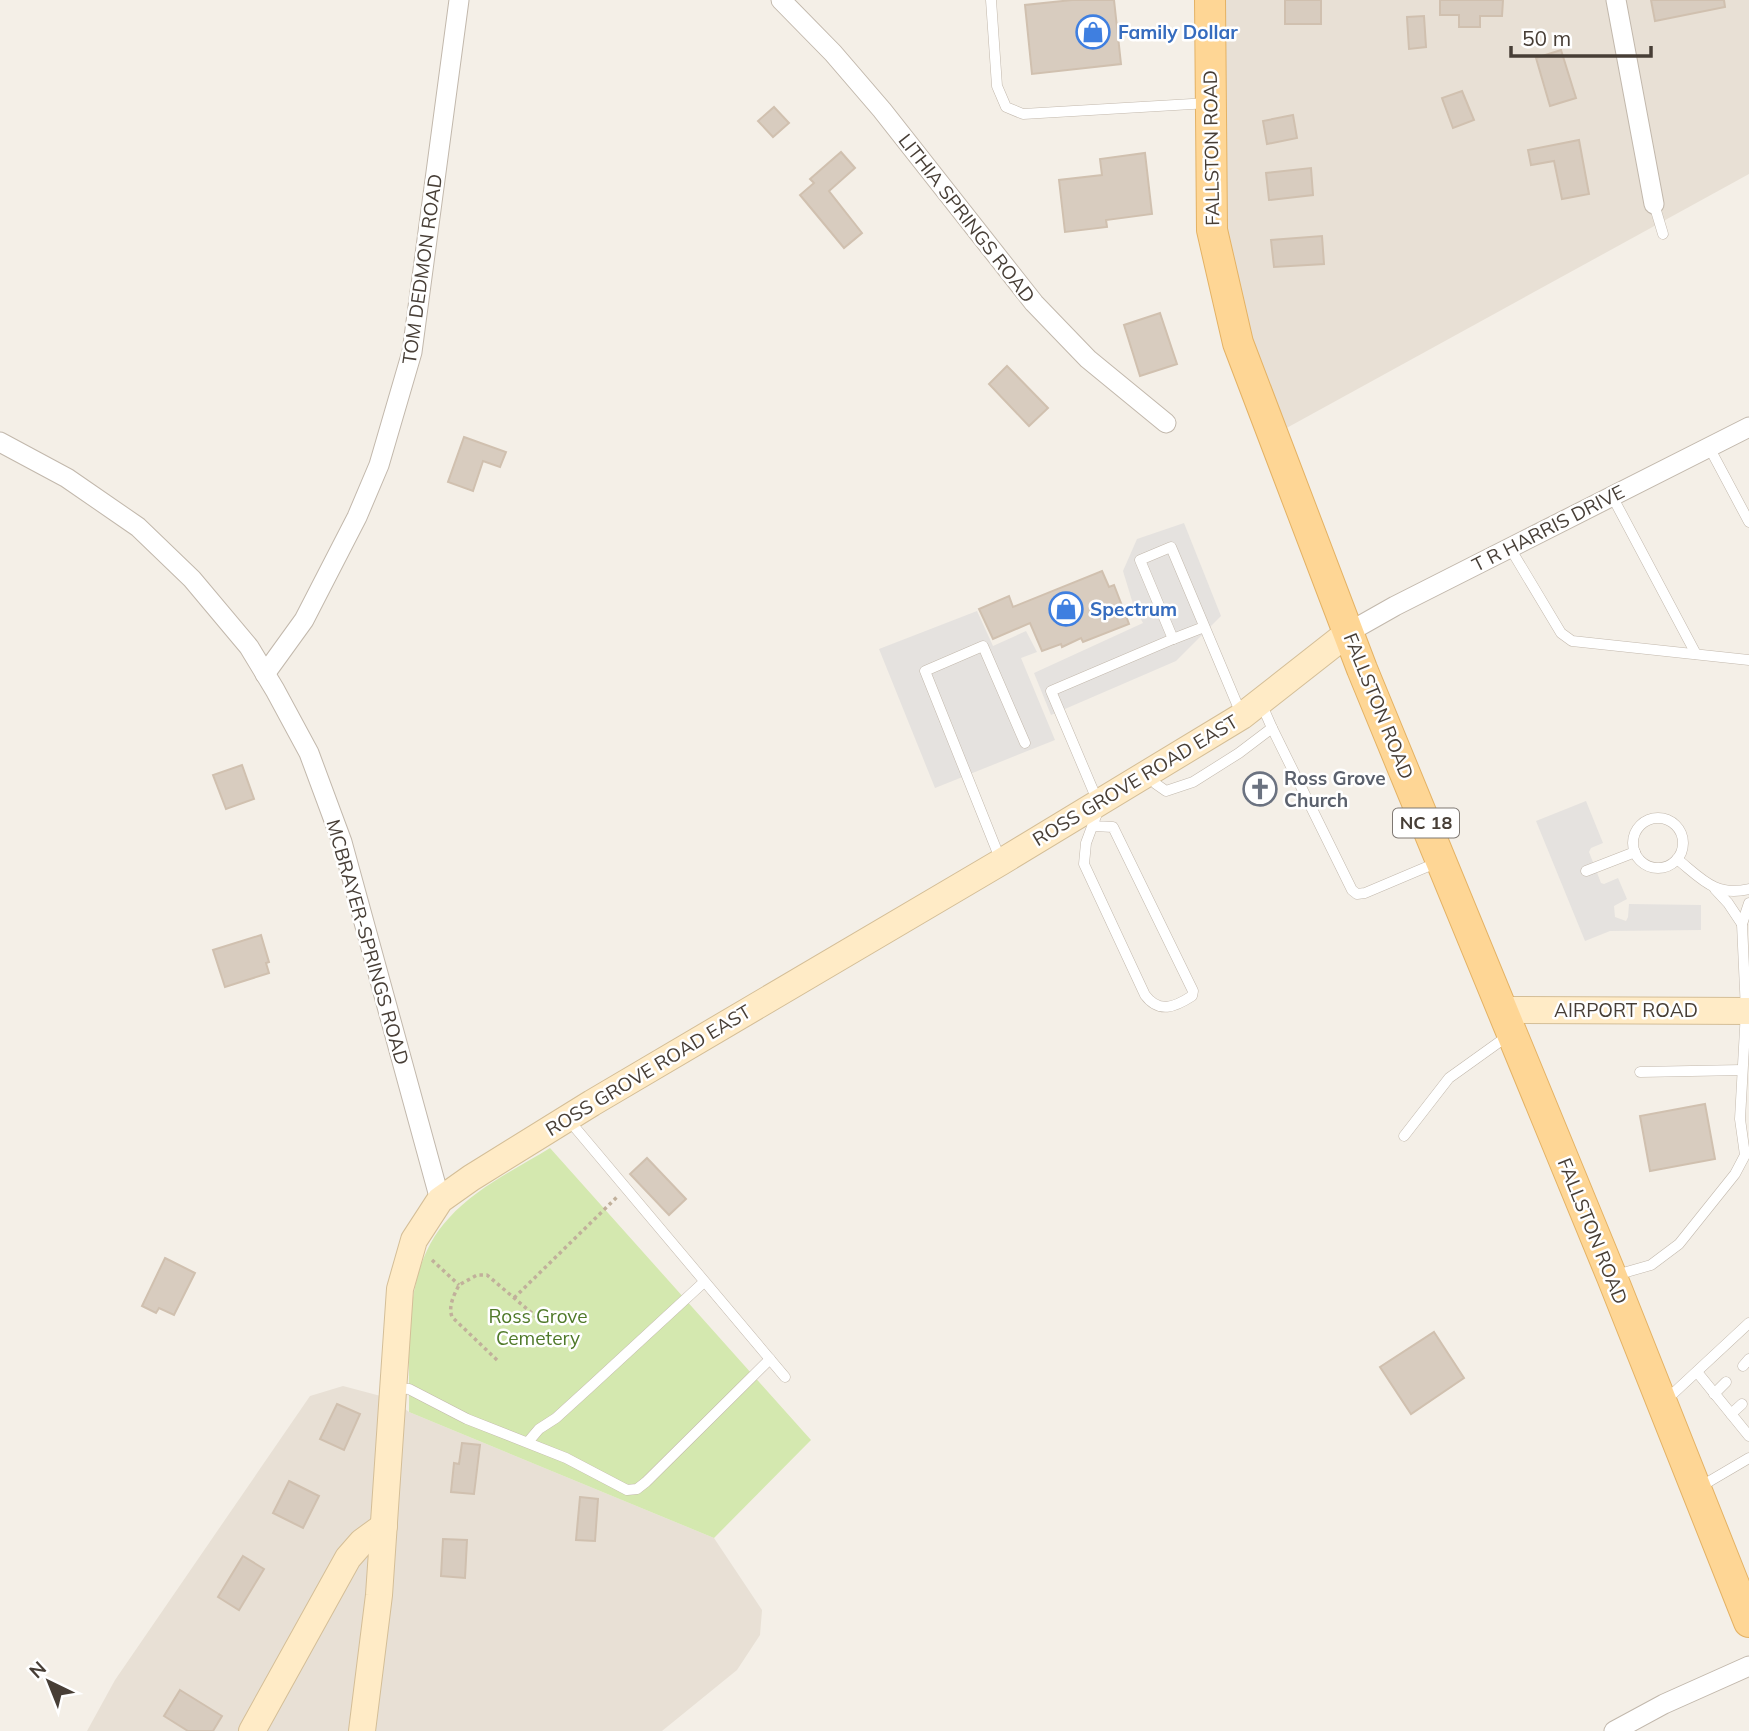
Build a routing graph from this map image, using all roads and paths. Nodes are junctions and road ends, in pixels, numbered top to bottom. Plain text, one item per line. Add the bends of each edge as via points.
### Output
1 (459, 0) edge
2 (781, 0) edge
3 (991, 0) edge
4 (1210, 0) edge
5 (1616, 0) edge
6 (1210, 103) junction
7 (1654, 204) joint
8 (1664, 234) dead end
9 (1166, 423) dead end
10 (1749, 427) edge
11 (0, 442) edge
12 (1709, 447) junction
13 (1612, 496) junction
14 (1749, 522) edge
15 (1510, 548) junction
16 (1204, 627) junction
17 (1349, 632) junction
18 (1173, 639) junction
19 (1696, 654) junction
20 (1749, 660) edge
21 (265, 674) junction
22 (1251, 709) junction
23 (1272, 729) junction
24 (1025, 743) dead end
25 (1147, 774) junction
26 (1098, 810) junction
27 (1634, 852) junction
28 (1677, 859) junction
29 (1441, 861) junction
30 (1001, 862) junction
31 (1586, 872) dead end
32 (1715, 889) junction
33 (1749, 889) edge
34 (1749, 903) edge
35 (1742, 924) junction
36 (1747, 1011) edge
37 (1508, 1022) junction
38 (1742, 1070) junction
39 (1640, 1072) dead end
40 (567, 1118) junction
41 (1404, 1136) dead end
42 (440, 1200) junction
43 (604, 1208) dead end
44 (424, 1252) dead end
45 (1612, 1276) junction
46 (704, 1282) junction
47 (459, 1285) junction
48 (514, 1297) junction
49 (1749, 1323) edge
50 (546, 1325) dead end
51 (770, 1359) junction
52 (497, 1360) dead end
53 (1697, 1372) junction
54 (785, 1377) dead end
55 (1726, 1382) dead end
56 (392, 1388) junction
57 (1714, 1394) junction
58 (1662, 1404) junction
59 (1742, 1404) dead end
60 (1731, 1414) junction
61 (1747, 1430) edge
62 (528, 1442) junction
63 (1749, 1458) edge
64 (1696, 1489) junction
65 (384, 1527) junction
66 (1749, 1622) edge
67 (1749, 1666) edge
68 (252, 1731) edge
69 (362, 1731) edge
70 (1614, 1731) edge

1 - 21 street, TOM DEDMON ROAD via 412,352 399,402 357,517 304,620
2 - 9 street, LITHIA SPRINGS ROAD via 883,110 1034,303 1088,359
3 - 6 lane via 997,86 1006,107 1023,114
4 - 6 main road, FALLSTON ROAD / NC 18
5 - 7 street
6 - 17 main road, FALLSTON ROAD / NC 18 via 1212,230 1238,343
7 - 8 lane
10 - 12 street, T R HARRIS DRIVE
11 - 21 street, MCBRAYER-SPRINGS ROAD via 67,478 138,527 191,579
12 - 13 street, T R HARRIS DRIVE
12 - 14 lane
13 - 15 street, T R HARRIS DRIVE
13 - 19 lane
15 - 17 street, T R HARRIS DRIVE
15 - 19 lane via 1560,633 1572,641
16 - 18 lane
16 - 18 lane via 1171,547 1140,560
16 - 22 lane
17 - 22 street, ROSS GROVE ROAD EAST
17 - 29 main road, FALLSTON ROAD / NC 18
18 - 26 lane via 1051,691
19 - 20 lane
21 - 42 street, MCBRAYER-SPRINGS ROAD via 309,753 342,842
22 - 23 lane
22 - 25 street, ROSS GROVE ROAD EAST
23 - 25 lane via 1193,782 1166,791
23 - 29 lane via 1357,894
24 - 30 lane via 983,646 925,671
25 - 26 street, ROSS GROVE ROAD EAST
26 - 26 lane via 1113,827 1193,991 1178,1005 1163,1009 1152,1003 1084,864
26 - 30 street, ROSS GROVE ROAD EAST
27 - 28 lane via 1640,861 1656,868
27 - 28 lane via 1639,827 1649,820 1666,820 1682,835
27 - 31 lane
28 - 32 lane
29 - 37 main road, FALLSTON ROAD / NC 18
30 - 40 street, ROSS GROVE ROAD EAST
32 - 33 lane
32 - 35 lane
34 - 35 lane
35 - 36 lane
36 - 37 street, AIRPORT ROAD
36 - 38 lane
37 - 41 lane via 1448,1078
37 - 45 main road, FALLSTON ROAD / NC 18
38 - 39 lane
38 - 45 lane via 1740,1119 1745,1155 1735,1174 1679,1244 1650,1265
40 - 42 street, ROSS GROVE ROAD EAST
40 - 46 lane
42 - 56 street, ROSS GROVE ROAD EAST via 414,1240 400,1289
43 - 48 path
44 - 47 path
45 - 58 main road, FALLSTON ROAD / NC 18
46 - 51 lane
46 - 62 lane
47 - 48 path via 487,1275
47 - 52 path via 452,1317
48 - 50 path
49 - 53 lane
51 - 54 lane
51 - 62 lane via 637,1489 627,1490
53 - 57 lane
53 - 58 lane
55 - 57 lane
56 - 62 lane via 409,1389 467,1419
56 - 65 street, ROSS GROVE ROAD EAST
57 - 60 lane
58 - 64 main road, FALLSTON ROAD / NC 18
59 - 60 lane
60 - 61 lane
63 - 64 lane
64 - 66 main road, FALLSTON ROAD / NC 18
65 - 68 street via 348,1558
65 - 69 street, ROSS GROVE ROAD EAST
67 - 70 street

